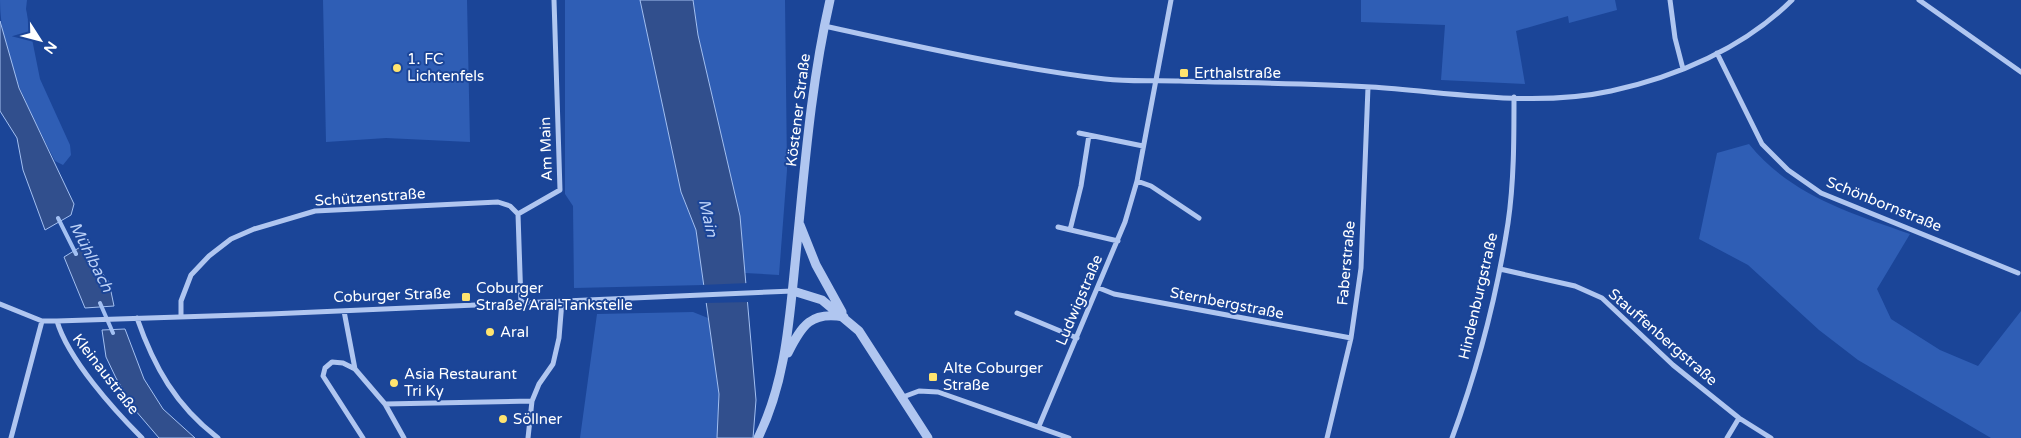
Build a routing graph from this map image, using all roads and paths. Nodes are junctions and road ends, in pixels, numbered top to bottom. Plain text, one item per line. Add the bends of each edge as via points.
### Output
1 (554, 0) edge
2 (830, 0) edge
3 (1170, 0) edge
4 (1670, 0) edge
5 (1792, 0) edge
6 (1919, 0) edge
7 (824, 26) junction
8 (1717, 53) junction
9 (1683, 69) junction
10 (2021, 72) edge
11 (1156, 80) junction
12 (1368, 87) junction
13 (1514, 97) junction
14 (1079, 133) dead end
15 (1088, 135) junction
16 (1144, 146) junction
17 (1137, 181) junction
18 (518, 214) junction
19 (1199, 218) dead end
20 (800, 224) junction
21 (1058, 227) dead end
22 (1070, 230) junction
23 (1118, 241) junction
24 (1500, 268) junction
25 (2018, 273) dead end
26 (1099, 288) junction
27 (793, 291) junction
28 (562, 301) junction
29 (521, 303) junction
30 (0, 304) edge
31 (344, 310) junction
32 (1017, 313) dead end
33 (181, 316) junction
34 (845, 317) junction
35 (137, 318) junction
36 (42, 321) junction
37 (57, 321) junction
38 (1077, 338) junction
39 (1351, 338) junction
40 (784, 360) junction
41 (355, 369) junction
42 (903, 398) junction
43 (532, 401) junction
44 (385, 404) junction
45 (1739, 418) junction
46 (1039, 426) junction
47 (11, 438) edge
48 (142, 438) edge
49 (218, 438) edge
50 (364, 438) edge
51 (404, 438) edge
52 (528, 438) edge
53 (758, 438) edge
54 (928, 438) edge
55 (1069, 438) edge
56 (1327, 438) edge
57 (1452, 438) edge
58 (1727, 438) edge
59 (1771, 438) edge

1 - 18 street, Am Main via 560,190
2 - 7 street, Köstener Straße
3 - 11 street, Ludwigstraße
4 - 9 street
5 - 8 street via 1753,35
6 - 10 street
7 - 11 street via 996,61 1106,79
7 - 20 street, Köstener Straße via 812,102
8 - 9 street
8 - 25 street, Schönbornstraße via 1762,144 1788,170 1821,193
9 - 13 street via 1610,92 1573,97
11 - 12 street
11 - 16 street, Ludwigstraße
12 - 13 street
12 - 39 street, Faberstraße via 1361,268
13 - 24 street, Hindenburgstraße via 1514,165
14 - 15 street
15 - 16 street
15 - 22 street via 1081,186
16 - 17 street, Ludwigstraße
17 - 19 street via 1151,186
17 - 23 street, Ludwigstraße
18 - 29 street
18 - 33 street, Schützenstraße via 510,206 498,202 315,211 254,229 231,239 191,275 181,301
20 - 27 street, Köstener Straße
20 - 34 street, Köstener Straße via 816,264
21 - 22 street
22 - 23 street
23 - 26 street, Ludwigstraße
24 - 45 street, Stauffenbergstraße via 1575,286 1602,298 1673,365
24 - 57 street, Hindenburgstraße
26 - 38 street, Ludwigstraße
26 - 39 street, Sternbergstraße via 1114,294
27 - 28 street, Coburger Straße
27 - 34 street, Coburger Straße via 822,300
27 - 40 street, Köstener Straße
28 - 29 street, Coburger Straße
28 - 43 street via 560,338 553,364
29 - 31 street, Coburger Straße
30 - 36 street, Coburger Straße
31 - 33 street, Coburger Straße
31 - 41 street
32 - 38 street
33 - 35 street, Coburger Straße
34 - 40 street via 831,314 812,319 800,331
34 - 42 street, Coburger Straße via 871,347
35 - 37 street, Coburger Straße
35 - 49 street via 148,351 166,384
36 - 37 street, Coburger Straße
36 - 47 street
37 - 48 street, Kleinaustraße via 66,346 117,412
38 - 46 street, Ludwigstraße
39 - 56 street, Faberstraße
40 - 53 street
41 - 44 street
41 - 50 street via 332,362 325,368 323,376
42 - 46 street via 919,391 938,392
42 - 54 street, Coburger Straße
43 - 44 street
43 - 52 street
44 - 51 street
45 - 58 street
45 - 59 street, Stauffenbergstraße
46 - 55 street

